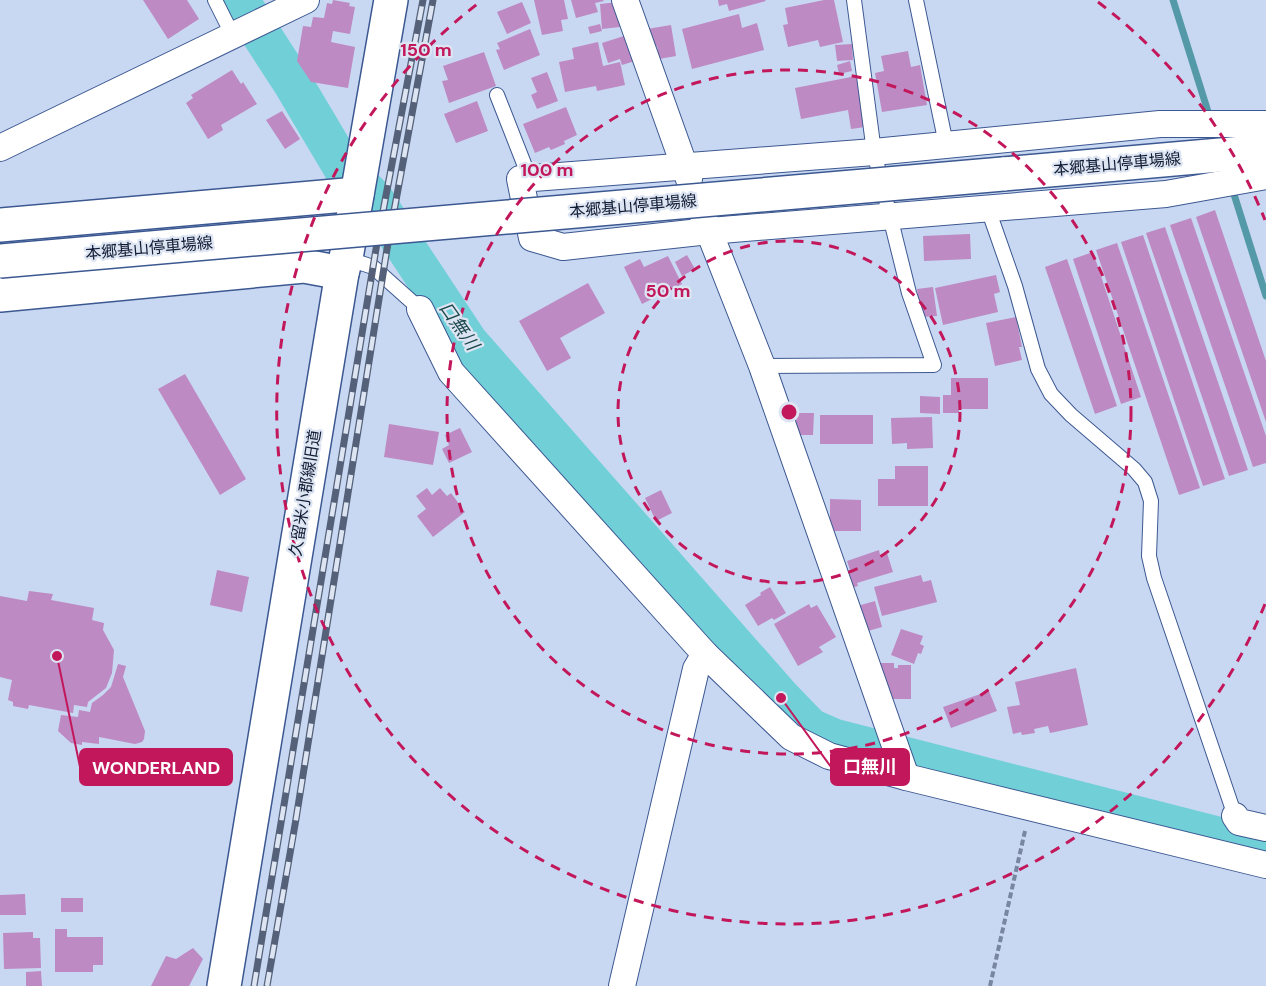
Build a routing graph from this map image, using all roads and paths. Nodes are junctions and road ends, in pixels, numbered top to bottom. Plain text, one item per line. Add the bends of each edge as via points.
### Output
1 (215, 0) edge
2 (306, 0) edge
3 (391, 0) edge
4 (625, 0) edge
5 (854, 0) edge
6 (915, 0) edge
7 (266, 8) edge
8 (233, 36) junction
9 (497, 95) dead end
10 (1266, 124) edge
11 (946, 144) junction
12 (0, 148) edge
13 (1266, 151) edge
14 (874, 152) junction
15 (683, 165) junction
16 (1266, 176) edge
17 (530, 178) junction
18 (357, 194) junction
19 (988, 208) junction
20 (890, 216) junction
21 (0, 225) edge
22 (709, 231) junction
23 (0, 261) edge
24 (344, 265) junction
25 (0, 295) edge
26 (420, 309) joint
27 (762, 366) junction
28 (705, 654) junction
29 (906, 777) junction
30 (1030, 806) junction
31 (1236, 816) joint
32 (1266, 828) edge
33 (1266, 864) edge
34 (224, 986) edge
35 (622, 986) edge
36 (990, 986) edge

1 - 8 lane
2 - 7 street
3 - 18 main road, 久留米小郡線旧道
4 - 15 street
5 - 14 lane
6 - 11 lane
7 - 8 street
8 - 12 street
9 - 17 lane
10 - 11 street via 1160,124
11 - 14 street
11 - 19 street
13 - 23 main road, 本郷基山停車場線, bridge
14 - 15 street
14 - 20 lane
15 - 17 street
15 - 22 street
16 - 19 street via 1166,194
17 - 22 street via 520,179 532,238 563,247
18 - 21 main road
18 - 24 main road, 久留米小郡線旧道
19 - 20 street
19 - 31 lane via 1038,369 1051,394 1145,482 1152,501 1149,556 1154,578
20 - 22 street
20 - 27 lane via 909,293 934,365
22 - 27 street
24 - 25 main road, 本郷基山停車場線
24 - 26 lane via 373,267
24 - 34 main road, 久留米小郡線旧道
26 - 28 street via 451,372
27 - 29 street
28 - 29 street via 791,737 829,756
28 - 35 street via 696,669
29 - 30 street
30 - 33 street
30 - 36 path
31 - 32 street via 1239,822

